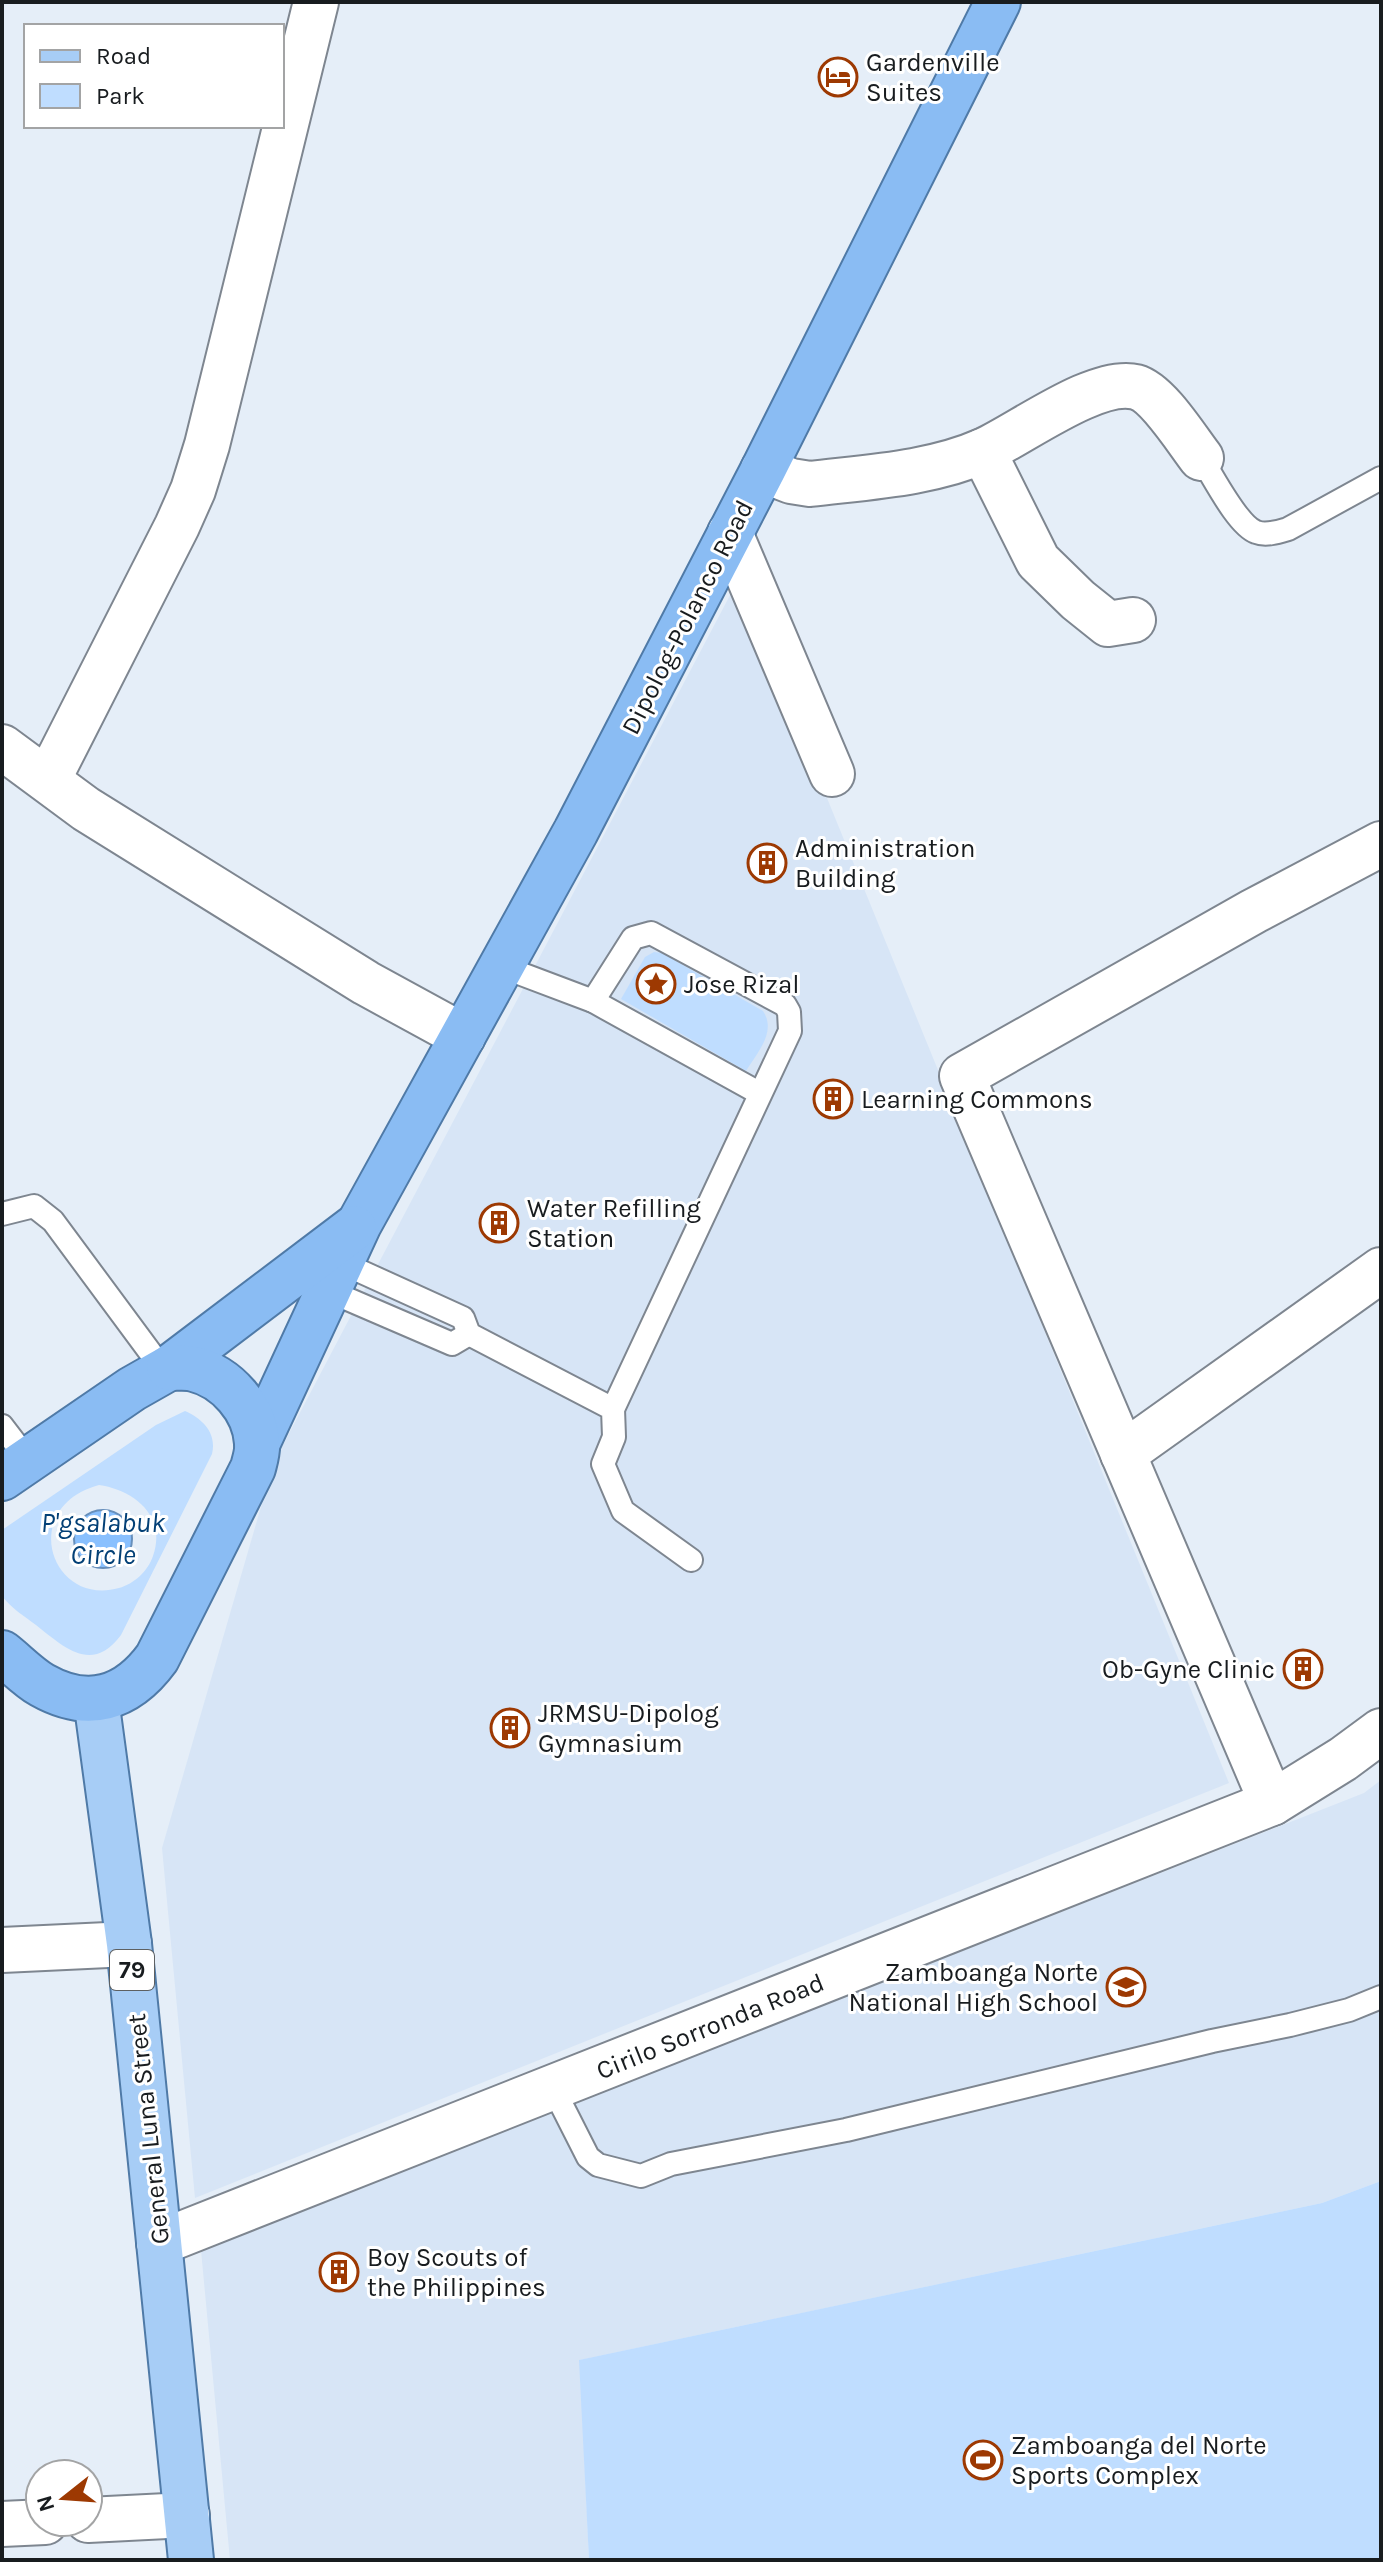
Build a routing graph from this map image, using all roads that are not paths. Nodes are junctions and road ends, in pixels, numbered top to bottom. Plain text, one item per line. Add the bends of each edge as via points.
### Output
1 (316, 2) edge
2 (998, 2) edge
3 (983, 451) junction
4 (1201, 458) joint
5 (763, 470) junction
6 (1381, 478) edge
7 (730, 533) junction
8 (1133, 620) dead end
9 (2, 747) edge
10 (832, 774) dead end
11 (51, 782) junction
12 (1381, 844) edge
13 (503, 967) junction
14 (593, 1001) junction
15 (463, 1036) junction
16 (759, 1093) junction
17 (2, 1214) edge
18 (359, 1224) junction
19 (1381, 1270) edge
20 (335, 1277) junction
21 (469, 1334) junction
22 (167, 1370) junction
23 (613, 1409) junction
24 (2, 1426) edge
25 (257, 1444) junction
26 (1123, 1454) junction
27 (15, 1469) edge
28 (691, 1560) dead end
29 (2, 1653) edge
30 (96, 1699) junction
31 (1381, 1731) edge
32 (1272, 1803) junction
33 (129, 1944) junction
34 (2, 1950) edge
35 (1381, 1997) edge
36 (553, 2088) junction
37 (159, 2243) junction
38 (187, 2515) junction
39 (104, 2519) edge
40 (24, 2523) edge
41 (2, 2524) edge
42 (191, 2560) edge

1 - 11 street via 193,490
2 - 5 highway, Dipolog-Polanco Road
3 - 4 street via 1095,391 1135,387 1150,394
3 - 5 street via 935,467 810,484
3 - 8 street via 1038,561 1108,624
4 - 6 lane via 1244,524 1257,533 1288,529
5 - 7 highway, Dipolog-Polanco Road
7 - 10 street
7 - 13 highway, Dipolog-Polanco Road
9 - 11 street
11 - 15 street via 366,983
12 - 26 street via 962,1076
13 - 14 lane
13 - 15 highway, Dipolog-Polanco Road
14 - 16 lane
14 - 16 lane via 633,938 651,933 785,1005 790,1031
15 - 18 highway, Dipolog-Polanco Road
16 - 23 lane
17 - 22 lane via 34,1206 53,1221
18 - 20 highway, Dipolog-Polanco Road
18 - 22 highway
19 - 26 street
20 - 21 lane via 463,1318
20 - 21 lane via 452,1344
20 - 25 highway, Dipolog-Polanco Road
21 - 23 lane
22 - 25 highway via 193,1369 214,1377 239,1397 252,1417
22 - 27 highway
23 - 28 lane via 614,1437 603,1464 623,1511
24 - 27 lane
25 - 30 highway, Dipolog-Polanco Road via 253,1468 157,1658 143,1678 120,1694
26 - 32 street
29 - 30 highway via 41,1684
30 - 33 main road, General Luna Street / 79
31 - 32 street, Cirilo Sorronda Road
32 - 36 street, Cirilo Sorronda Road
33 - 34 street
33 - 37 main road, General Luna Street / 79
35 - 36 lane via 1290,2025 846,2130 671,2164 641,2176 598,2165 588,2157
36 - 37 street, Cirilo Sorronda Road
37 - 38 main road, General Luna Street / 79
38 - 39 street
38 - 42 main road, General Luna Street / 79
40 - 41 street

